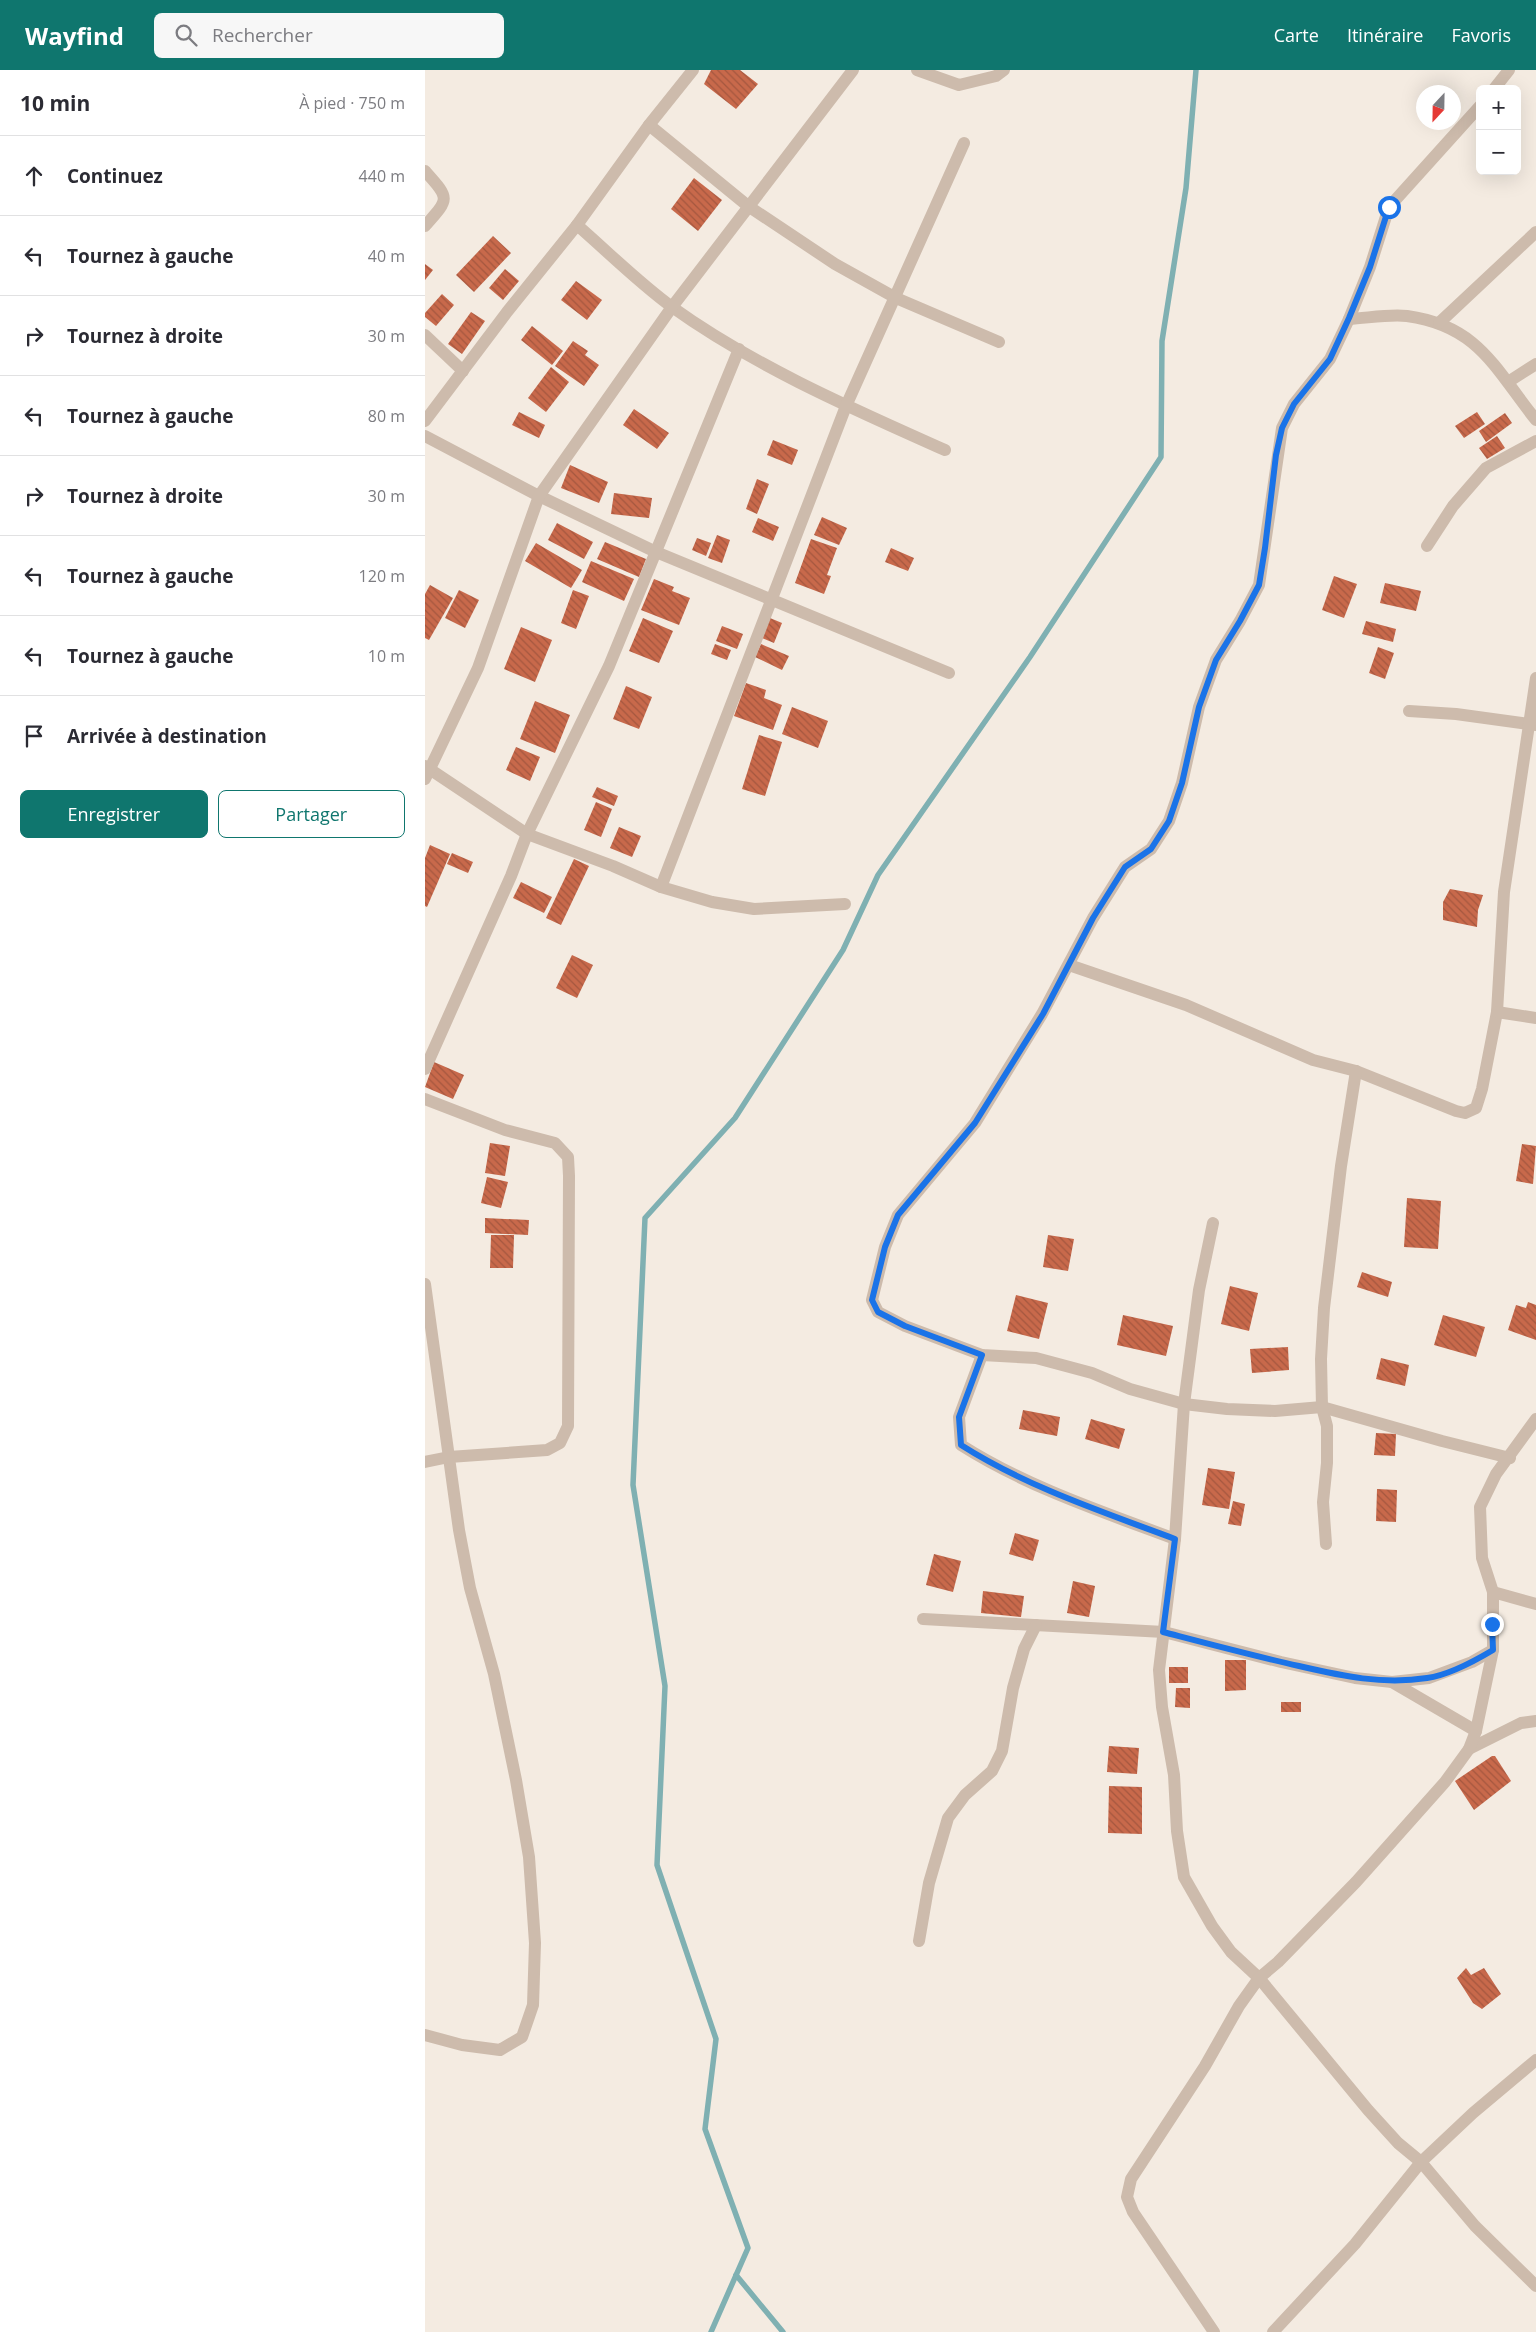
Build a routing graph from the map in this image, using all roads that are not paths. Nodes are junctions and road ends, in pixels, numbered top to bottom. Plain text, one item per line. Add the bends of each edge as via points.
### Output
1 (693, 70) edge
2 (853, 70) edge
3 (917, 70) edge
4 (1004, 70) edge
5 (1509, 70) edge
6 (1497, 85) edge
7 (1476, 110) edge
8 (649, 125) junction
9 (964, 143) dead end
10 (425, 171) edge
11 (747, 206) junction
12 (577, 225) junction
13 (425, 226) edge
14 (1536, 232) edge
15 (896, 298) junction
16 (672, 307) junction
17 (1349, 318) junction
18 (1439, 323) junction
19 (425, 335) edge
20 (999, 342) dead end
21 (739, 349) junction
22 (1536, 364) edge
23 (463, 371) junction
24 (1508, 382) junction
25 (846, 406) junction
26 (1536, 420) edge
27 (425, 421) edge
28 (425, 436) edge
29 (1536, 441) edge
30 (945, 450) dead end
31 (539, 496) junction
32 (1427, 546) dead end
33 (656, 552) junction
34 (772, 600) junction
35 (949, 673) dead end
36 (1536, 678) edge
37 (1409, 711) dead end
38 (1533, 724) edge
39 (426, 771) edge
40 (527, 834) junction
41 (661, 887) junction
42 (845, 904) dead end
43 (1069, 965) junction
44 (1497, 1012) junction
45 (1536, 1018) edge
46 (425, 1069) edge
47 (1356, 1071) junction
48 (425, 1099) edge
49 (1213, 1223) dead end
50 (425, 1284) edge
51 (982, 1355) junction
52 (1184, 1404) junction
53 (1322, 1407) junction
54 (1536, 1419) edge
55 (449, 1457) junction
56 (1510, 1458) junction
57 (425, 1462) edge
58 (1175, 1539) junction
59 (1326, 1544) dead end
60 (1493, 1592) junction
61 (1536, 1604) edge
62 (923, 1619) dead end
63 (1036, 1625) junction
64 (1163, 1632) junction
65 (1493, 1650) junction
66 (1392, 1682) junction
67 (1536, 1721) edge
68 (1476, 1731) junction
69 (1469, 1750) junction
70 (919, 1941) dead end
71 (1259, 1978) junction
72 (425, 2035) edge
73 (1536, 2060) edge
74 (1421, 2162) junction
75 (1536, 2286) edge
76 (1214, 2332) edge
77 (1273, 2332) edge

1 - 8 street
2 - 11 street
3 - 4 street via 959,85 995,76
5 - 6 street
7 - 17 street via 1389,207
8 - 11 street
8 - 12 street
9 - 15 street
10 - 13 street via 444,194 445,200
11 - 15 street via 835,264
11 - 16 street
12 - 16 street
12 - 23 street
14 - 18 street
15 - 20 street
15 - 25 street
16 - 21 street
16 - 31 street
17 - 18 street via 1405,316
17 - 43 street via 1330,359 1294,404 1282,428 1259,585 1216,660 1199,707 1182,783 1169,821 1151,849 1125,867
18 - 24 street via 1463,334 1488,357
19 - 23 street
21 - 25 street
21 - 33 street
22 - 24 street
23 - 27 street
24 - 26 street
25 - 30 street
25 - 34 street
28 - 31 street
29 - 32 street via 1486,468 1453,506
31 - 33 street
31 - 39 street via 477,668
33 - 34 street
33 - 40 street via 609,666
34 - 35 street
34 - 41 street
36 - 38 street
37 - 38 street
38 - 44 street via 1504,892
39 - 40 street
40 - 41 street
40 - 46 street
41 - 42 street via 712,902 753,909
43 - 47 street via 1186,1005 1313,1060
43 - 51 street via 1043,1014 975,1123 898,1215 885,1247 872,1300 878,1312 905,1326
44 - 45 street
44 - 47 street via 1476,1108 1456,1111
47 - 53 street via 1324,1308
48 - 55 street via 505,1130 555,1143 568,1157 568,1426 560,1443 547,1450
49 - 52 street via 1199,1290
50 - 55 street
51 - 52 street via 1036,1358
51 - 58 street via 959,1417 961,1445 986,1461 1068,1499
52 - 53 street via 1227,1409
52 - 58 street
53 - 56 street
53 - 59 street via 1327,1426 1323,1502
54 - 56 street
55 - 57 street
55 - 72 street via 470,1588 494,1674 529,1857 535,1943 533,2005 522,2037 500,2050 462,2045
56 - 60 street via 1496,1474 1480,1507 1481,1558
58 - 64 street
60 - 61 street
60 - 65 street
62 - 63 street
63 - 64 street
63 - 70 street via 1024,1649 1015,1680 1002,1751 992,1771 965,1795 948,1818 929,1883
64 - 66 street via 1345,1676
64 - 71 street via 1159,1670 1162,1707 1174,1775 1184,1877 1231,1952
65 - 66 street via 1472,1662 1429,1678
65 - 68 street
66 - 68 street
67 - 69 street via 1521,1723
68 - 69 street
69 - 71 street via 1445,1782 1356,1882
71 - 74 street via 1368,2110 1398,2144
71 - 76 street via 1131,2179 1127,2197 1133,2212
73 - 74 street
74 - 75 street via 1475,2226
74 - 77 street via 1355,2244

